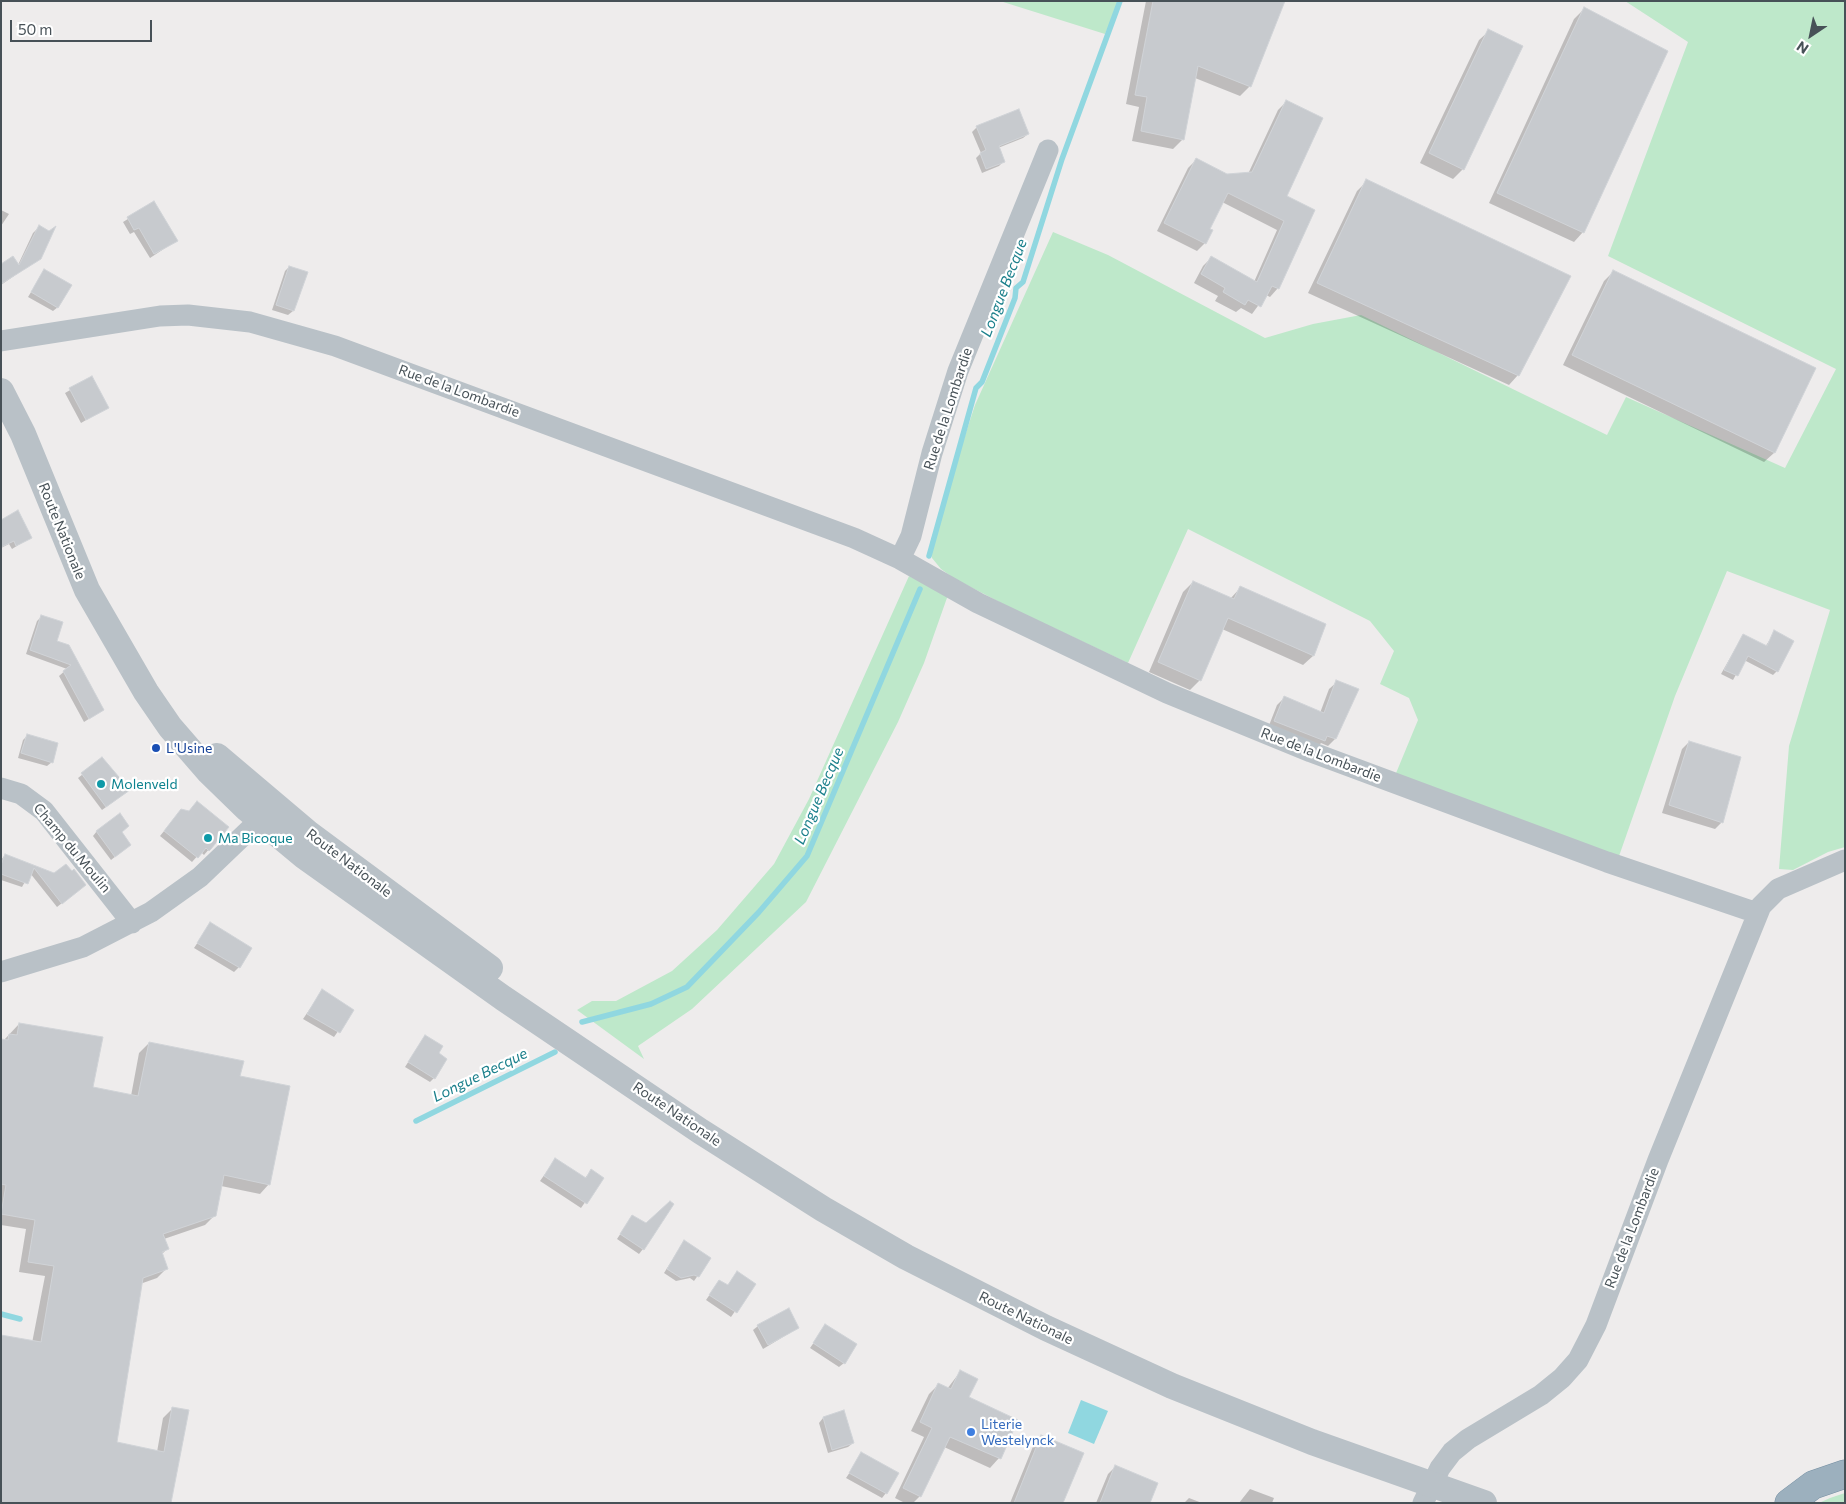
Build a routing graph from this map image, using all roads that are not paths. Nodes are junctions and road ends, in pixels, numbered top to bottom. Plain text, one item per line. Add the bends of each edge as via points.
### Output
1 (1048, 150) dead end
2 (1, 341) edge
3 (1, 390) edge
4 (900, 559) junction
5 (1, 788) edge
6 (267, 813) junction
7 (1845, 860) edge
8 (1757, 913) junction
9 (132, 923) junction
10 (1, 972) edge
11 (1841, 1469) edge
12 (1428, 1494) edge
13 (1484, 1503) edge
14 (1788, 1503) edge

1 - 4 street, Rue de la Lombardie via 958,371 932,453 911,536
2 - 4 street, Rue de la Lombardie via 174,315 203,315 258,324 371,359 823,526
3 - 6 street, Route Nationale via 30,450 87,590 132,667
4 - 8 street, Rue de la Lombardie via 978,603 1186,701 1455,806
5 - 9 street, Champ du Moulin via 21,794 44,811
6 - 9 street via 188,887
6 - 12 street, Route Nationale via 344,860 465,948 604,1064 700,1131 866,1234 1046,1328 1180,1389 1312,1442
7 - 8 street, Rue de la Lombardie via 1778,889
8 - 12 street, Rue de la Lombardie via 1584,1350 1552,1387 1452,1452
9 - 10 street via 83,947
11 - 14 highway
12 - 13 street, Route Nationale

